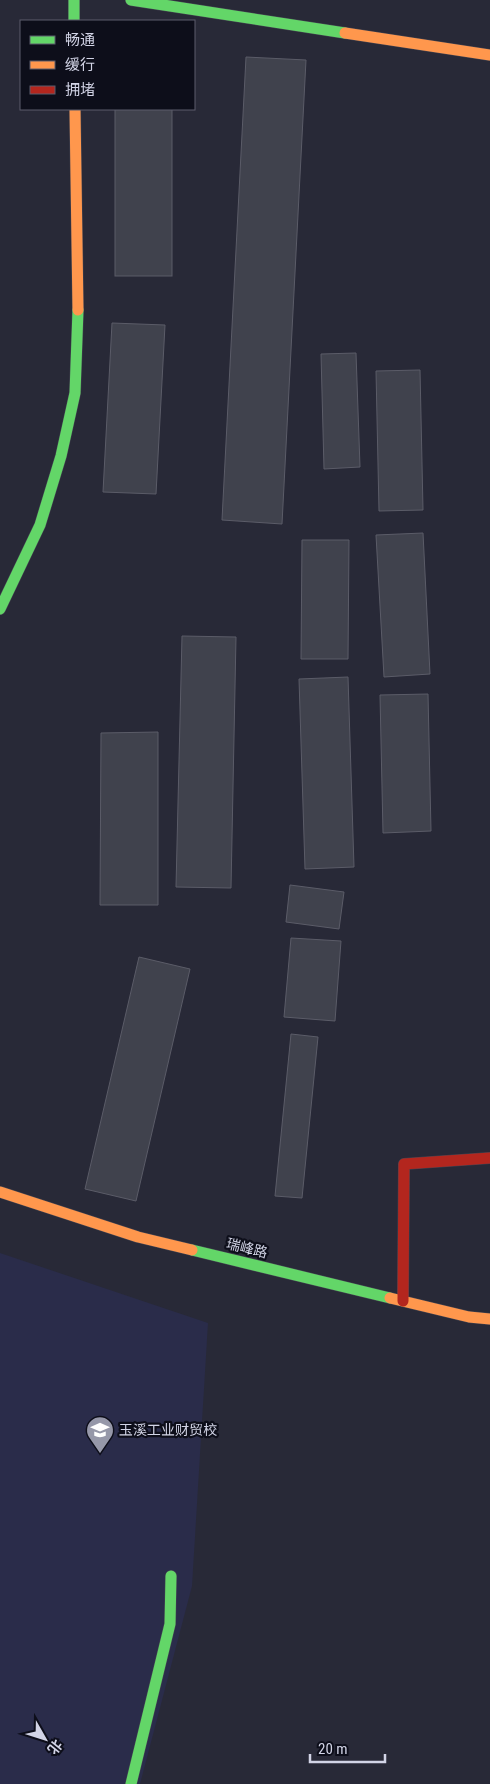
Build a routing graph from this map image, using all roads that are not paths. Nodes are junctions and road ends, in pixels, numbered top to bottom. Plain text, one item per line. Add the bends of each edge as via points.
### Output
1 (74, 0) edge
2 (131, 0) edge
3 (74, 20) edge
4 (490, 55) edge
5 (75, 110) edge
6 (0, 609) edge
7 (490, 1158) edge
8 (0, 1192) edge
9 (403, 1301) junction
10 (490, 1319) edge
11 (171, 1576) dead end
12 (132, 1784) edge

1 - 3 street
2 - 4 street
5 - 6 street via 78,306 75,393 61,456 40,525
7 - 9 street via 404,1164
8 - 9 street, 瑞峰路 via 138,1237
9 - 10 street, 瑞峰路
11 - 12 street via 170,1624

